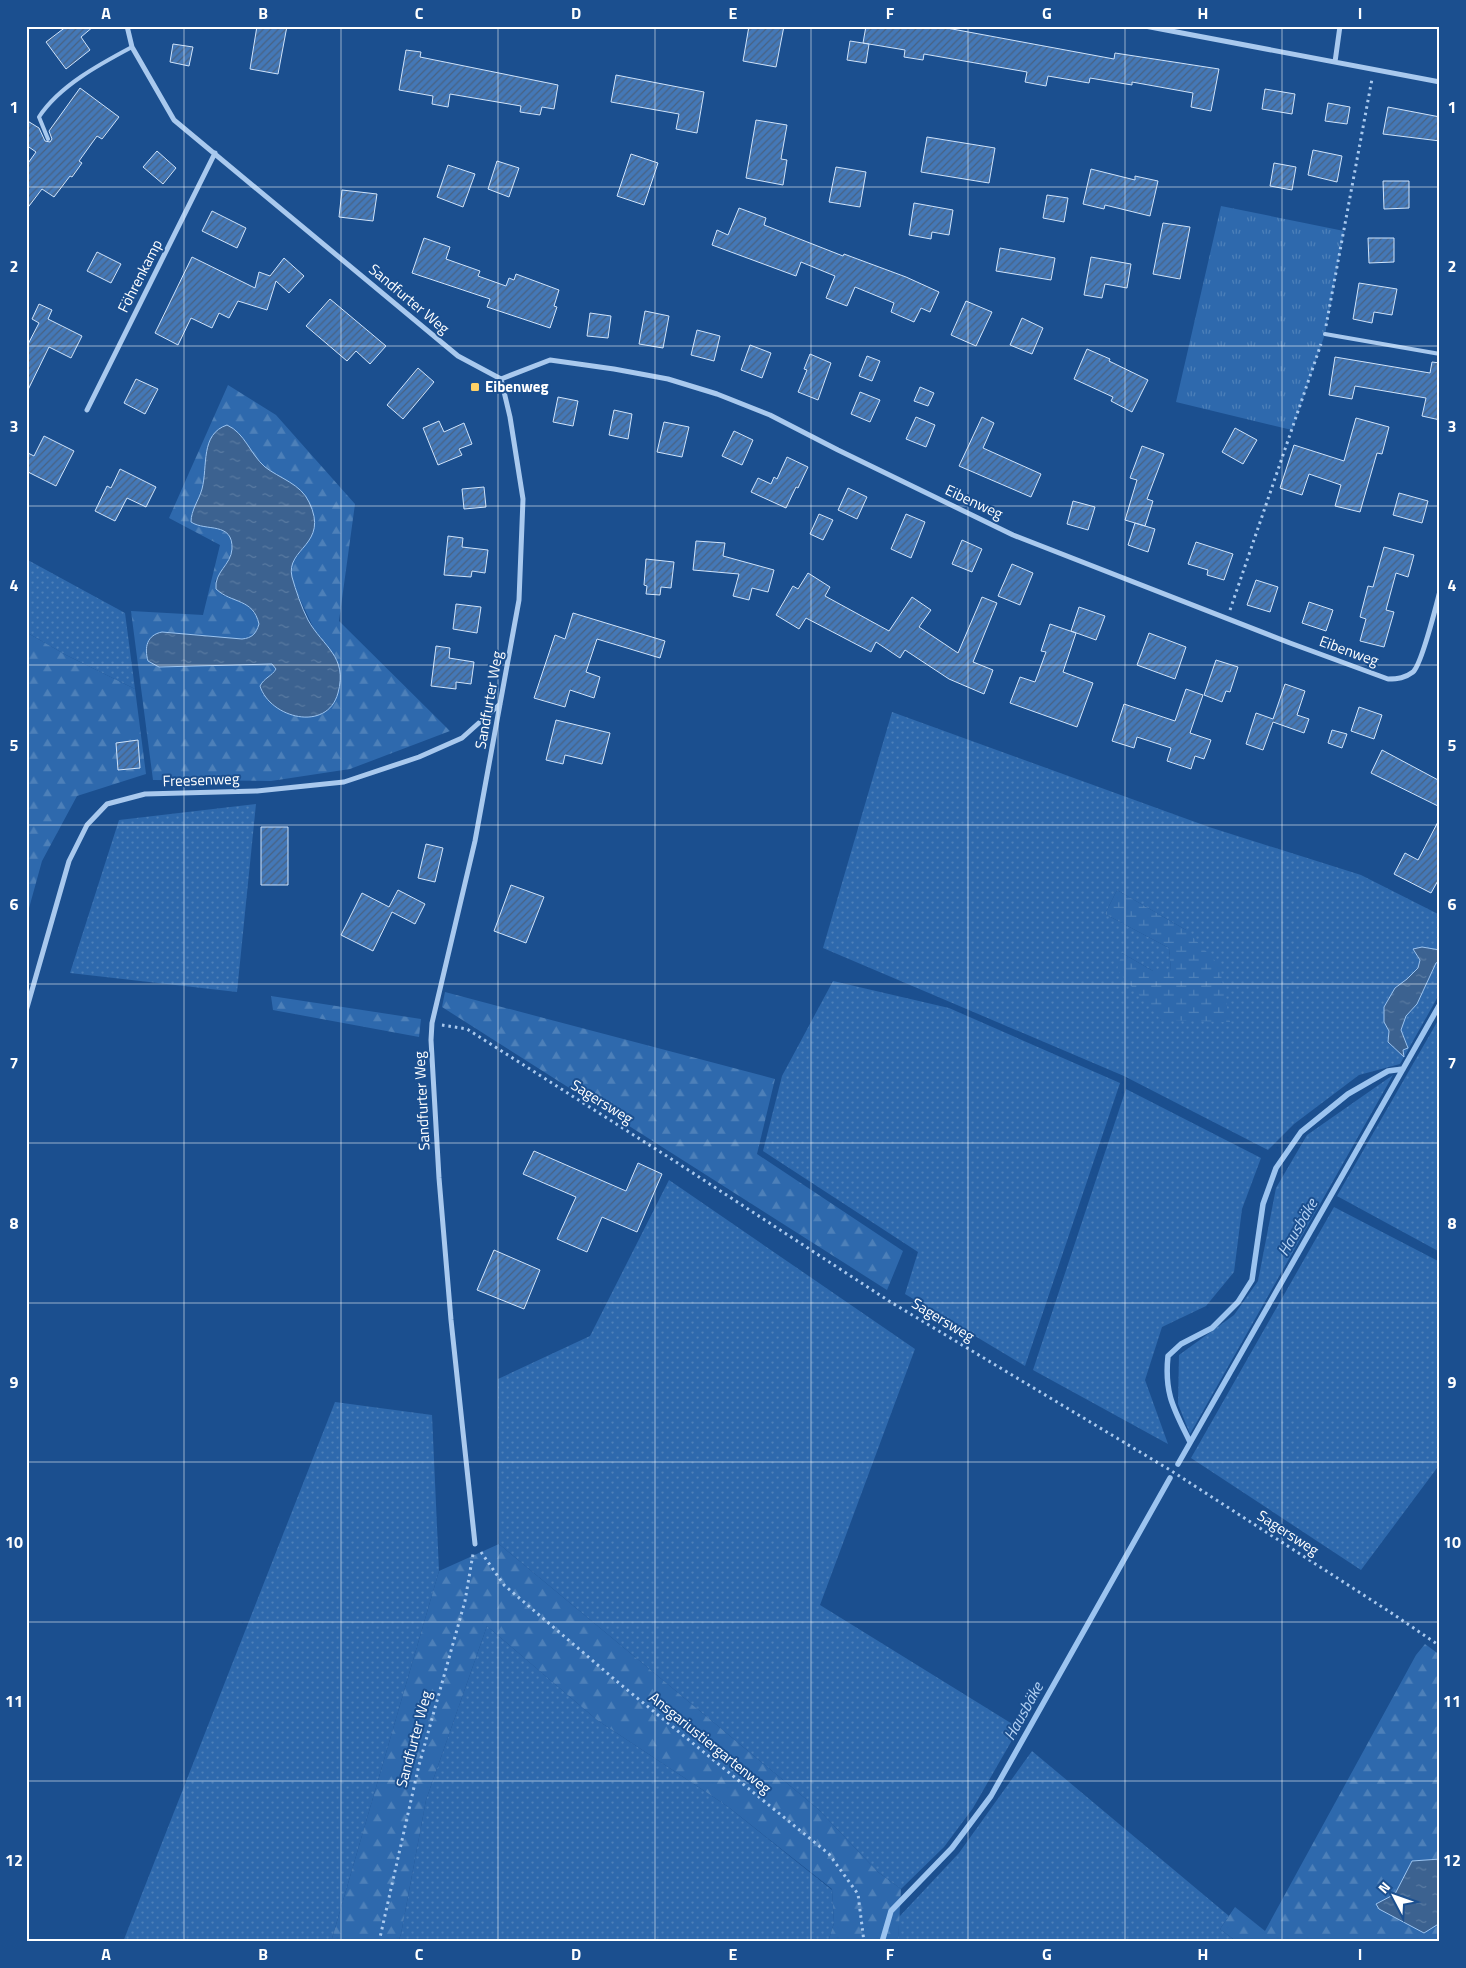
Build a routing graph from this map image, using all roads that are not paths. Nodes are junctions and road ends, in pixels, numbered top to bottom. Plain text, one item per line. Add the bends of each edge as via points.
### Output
1 (127, 26) edge
2 (1145, 26) edge
3 (1340, 26) edge
4 (132, 47) junction
5 (1336, 62) junction
6 (1440, 82) edge
7 (48, 139) dead end
8 (215, 153) junction
9 (1325, 334) road end
10 (1440, 354) edge
11 (500, 379) junction
12 (87, 410) dead end
13 (1440, 591) edge
14 (500, 704) junction
15 (26, 1011) edge
16 (475, 1544) road end

1 - 4 street, Sandfurter Weg
2 - 5 street
3 - 5 street
4 - 7 lane via 98,65 48,104 39,117
4 - 8 street, Sandfurter Weg via 174,120
5 - 6 street
8 - 11 street, Sandfurter Weg via 458,356
8 - 12 street, Föhrenkamp
9 - 10 lane
11 - 13 street, Eibenweg via 550,360 668,378 718,394 770,415 1014,535 1388,679 1402,679 1415,670
11 - 14 street, Sandfurter Weg via 510,417 523,499 519,600
14 - 15 street, Freesenweg via 462,738 419,757 344,782 257,791 145,794 106,804 87,825 68,861
14 - 16 street, Sandfurter Weg via 431,1040 451,1320

